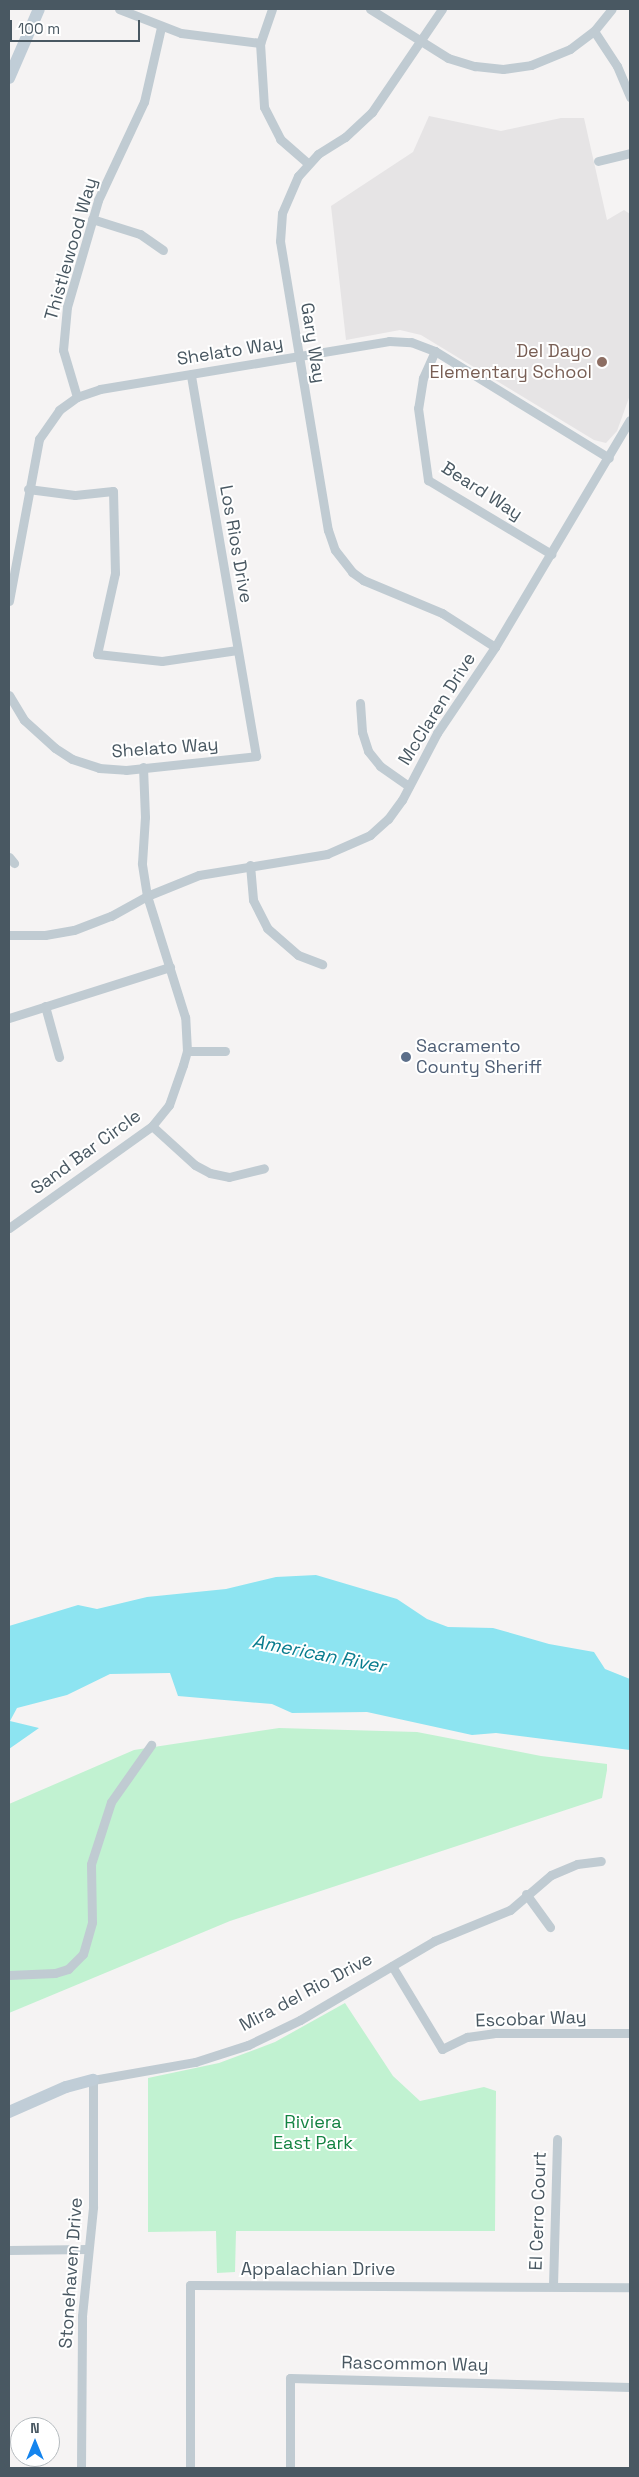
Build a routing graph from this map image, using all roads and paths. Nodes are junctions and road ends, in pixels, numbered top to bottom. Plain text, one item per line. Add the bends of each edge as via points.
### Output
1 (39, 9) edge
2 (119, 9) edge
3 (272, 9) edge
4 (370, 9) edge
5 (442, 9) edge
6 (612, 9) edge
7 (161, 27) junction
8 (594, 31) junction
9 (419, 42) junction
10 (260, 43) junction
11 (9, 78) edge
12 (630, 97) edge
13 (630, 154) edge
14 (598, 161) dead end
15 (308, 164) junction
16 (92, 219) junction
17 (163, 250) dead end
18 (435, 351) junction
19 (299, 356) junction
20 (191, 374) junction
21 (76, 398) junction
22 (630, 420) edge
23 (609, 458) junction
24 (28, 489) junction
25 (551, 554) junction
26 (9, 601) edge
27 (495, 647) junction
28 (237, 650) junction
29 (9, 695) edge
30 (360, 703) dead end
31 (249, 720) joint
32 (143, 768) junction
33 (409, 786) junction
34 (250, 864) junction
35 (147, 896) junction
36 (9, 935) edge
37 (322, 964) dead end
38 (170, 967) junction
39 (45, 1006) junction
40 (9, 1018) edge
41 (186, 1051) junction
42 (225, 1051) dead end
43 (59, 1057) dead end
44 (152, 1126) junction
45 (264, 1168) dead end
46 (9, 1228) edge
47 (151, 1745) dead end
48 (601, 1861) dead end
49 (526, 1894) junction
50 (550, 1926) dead end
51 (392, 1966) junction
52 (9, 1975) edge
53 (630, 2034) edge
54 (93, 2080) junction
55 (9, 2112) edge
56 (557, 2139) dead end
57 (88, 2249) junction
58 (9, 2250) edge
59 (553, 2285) junction
60 (630, 2287) edge
61 (630, 2387) edge
62 (81, 2468) edge
63 (190, 2468) edge
64 (290, 2468) edge

1 - 11 street
2 - 7 street
3 - 10 street
4 - 9 street
5 - 9 street, Gary Way
6 - 8 street
7 - 10 street via 202,37
7 - 16 street, Thistlewood Way via 144,102
8 - 9 street via 558,56 531,65 503,69 461,63
8 - 12 street via 617,66
9 - 15 street, Gary Way via 372,112
10 - 15 street via 262,95 268,118 280,139
13 - 14 street
15 - 19 street, Gary Way via 291,187 280,227
16 - 17 street via 140,234
16 - 21 street, Thistlewood Way via 64,325 65,363
18 - 19 street, Shelato Way via 418,344 396,341
18 - 23 street, Shelato Way
18 - 25 street, Beard Way via 423,378 418,408 428,480
19 - 20 street, Shelato Way
19 - 27 street, Gary Way via 328,530 343,562 364,580 442,614
20 - 21 street, Shelato Way via 100,389
20 - 28 street, Los Rios Drive
21 - 24 street, Shelato Way via 59,410 44,429 35,451
22 - 23 street, McClaren Drive
23 - 25 street, McClaren Drive
24 - 26 street, Shelato Way
24 - 28 street via 75,495 113,491 115,573 98,654 162,661
25 - 27 street, McClaren Drive
27 - 33 street, McClaren Drive via 450,712
28 - 31 street, Los Rios Drive
29 - 32 street, Shelato Way via 29,724 72,759 112,770
30 - 33 street via 362,732 368,751 380,766
31 - 32 street, Shelato Way via 256,756
32 - 35 street via 145,817 142,863
33 - 34 street, McClaren Drive via 388,819 357,843 327,854
34 - 35 street, McClaren Drive via 199,875
34 - 37 street via 253,900 267,928 298,955
35 - 36 street, McClaren Drive via 84,927 45,935
35 - 38 street
38 - 39 street
38 - 41 street, Sand Bar Circle via 185,1017
39 - 40 street
39 - 43 street
41 - 42 street
41 - 44 street, Sand Bar Circle via 169,1105
44 - 45 street via 195,1165 210,1173 229,1177
44 - 46 street, Sand Bar Circle
47 - 52 street via 111,1802 91,1864 92,1922 82,1954 68,1969 55,1973
48 - 49 street, Mira del Rio Drive via 565,1868
49 - 50 street
49 - 51 street, Mira del Rio Drive via 510,1910 434,1941
51 - 53 street, Escobar Way via 442,2048 467,2037 494,2033
51 - 54 street, Mira del Rio Drive via 300,2020 248,2045 187,2064
54 - 55 street, Mira del Rio Drive via 66,2087
54 - 57 street, Stonehaven Drive via 93,2207
56 - 59 street, El Cerro Court
57 - 58 street
57 - 62 street, Stonehaven Drive via 82,2316
59 - 60 street, Appalachian Drive
59 - 63 street, Appalachian Drive via 190,2285
61 - 64 street, Rascommon Way via 290,2378

